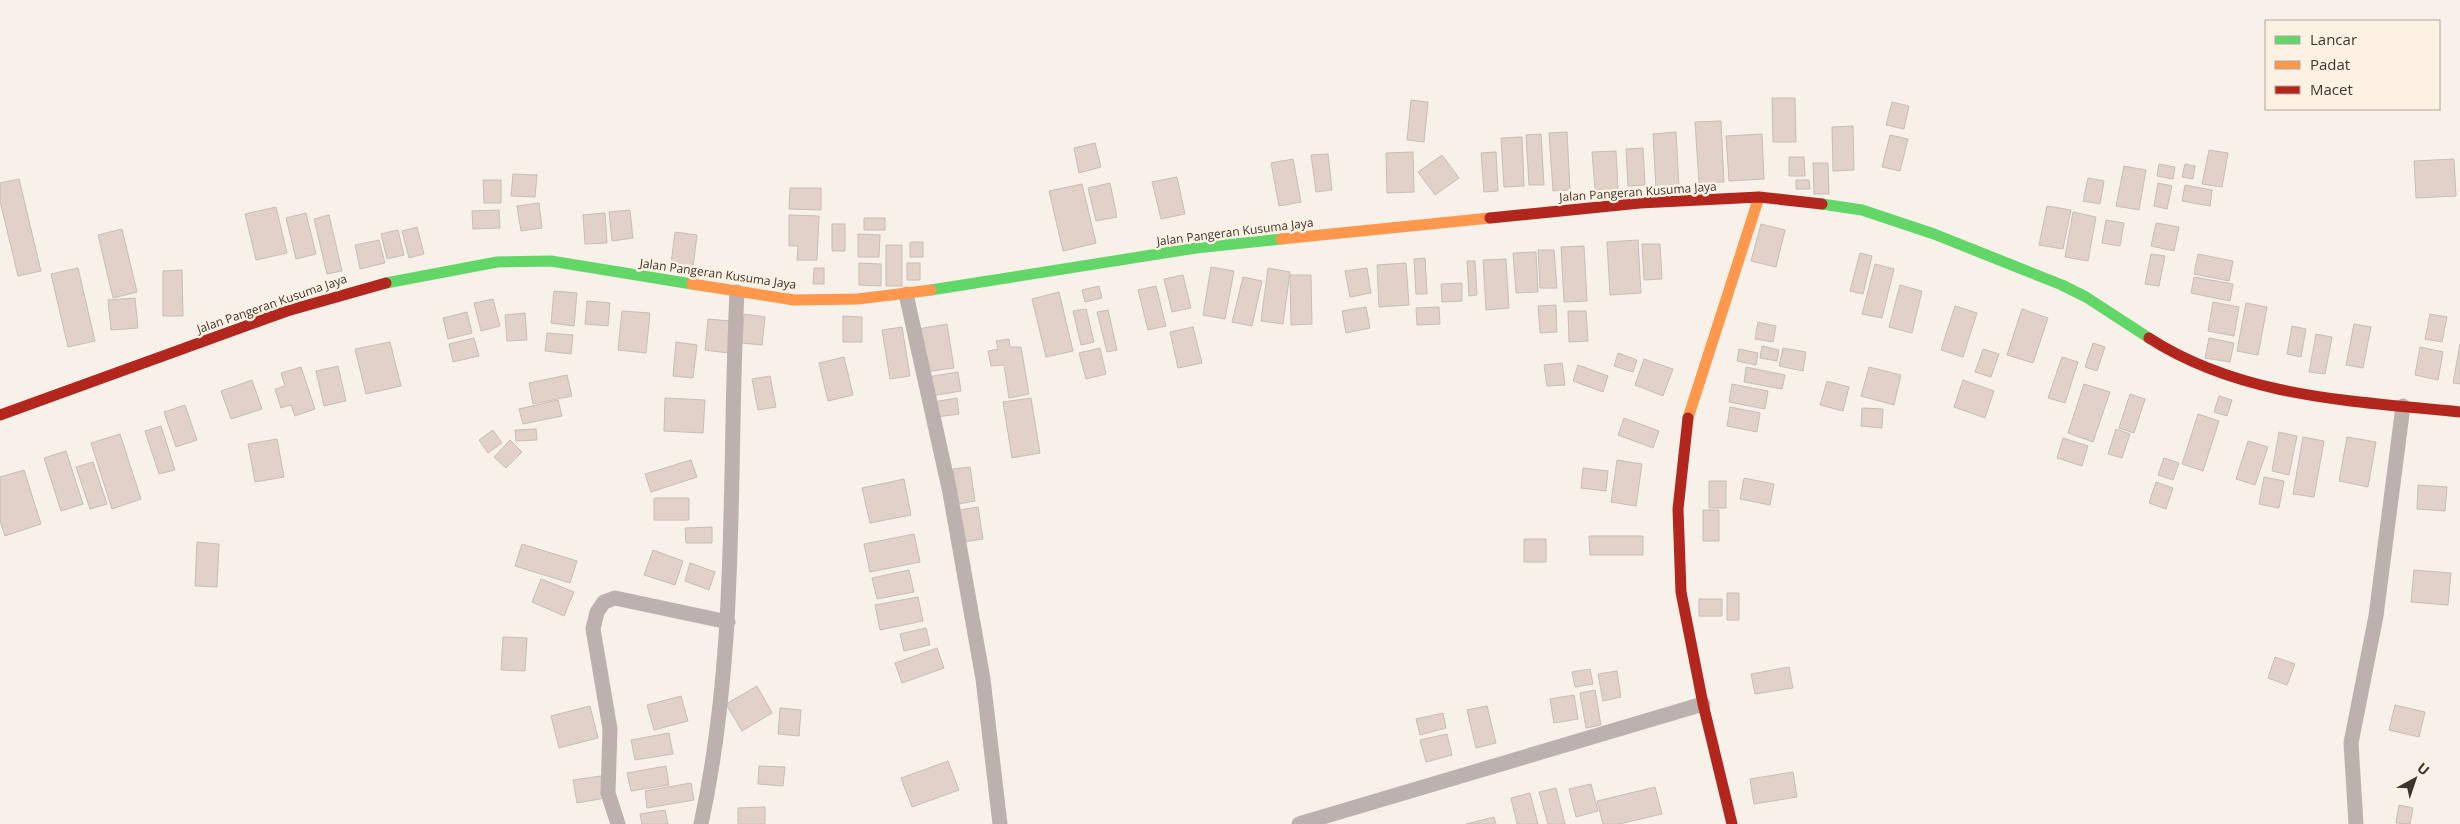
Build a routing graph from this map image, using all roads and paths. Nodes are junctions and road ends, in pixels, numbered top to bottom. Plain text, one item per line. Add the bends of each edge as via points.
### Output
1 (1759, 197) junction
2 (737, 292) junction
3 (906, 294) junction
4 (2403, 406) junction
5 (2460, 412) edge
6 (0, 415) edge
7 (728, 622) junction
8 (1703, 704) junction
9 (618, 824) edge
10 (700, 824) edge
11 (1000, 824) edge
12 (1299, 824) edge
13 (1732, 824) edge
14 (2356, 824) edge

1 - 3 street, Jalan Pangeran Kusuma Jaya via 1640,203 1196,248
1 - 4 street, Jalan Pangeran Kusuma Jaya via 1862,210 1934,234 2062,285 2174,354 2222,374 2321,398
1 - 8 street via 1702,368 1683,449 1678,555
2 - 3 street, Jalan Pangeran Kusuma Jaya via 794,300
2 - 6 street, Jalan Pangeran Kusuma Jaya via 551,261 477,265 400,279 287,311
2 - 7 street via 732,378 732,545
3 - 11 street via 950,493 983,679
4 - 5 street, Jalan Pangeran Kusuma Jaya
4 - 14 street via 2377,606 2351,743
7 - 9 street via 615,598 604,602 597,612 593,629 610,729 608,793
7 - 10 street via 718,729
8 - 12 street
8 - 13 street

